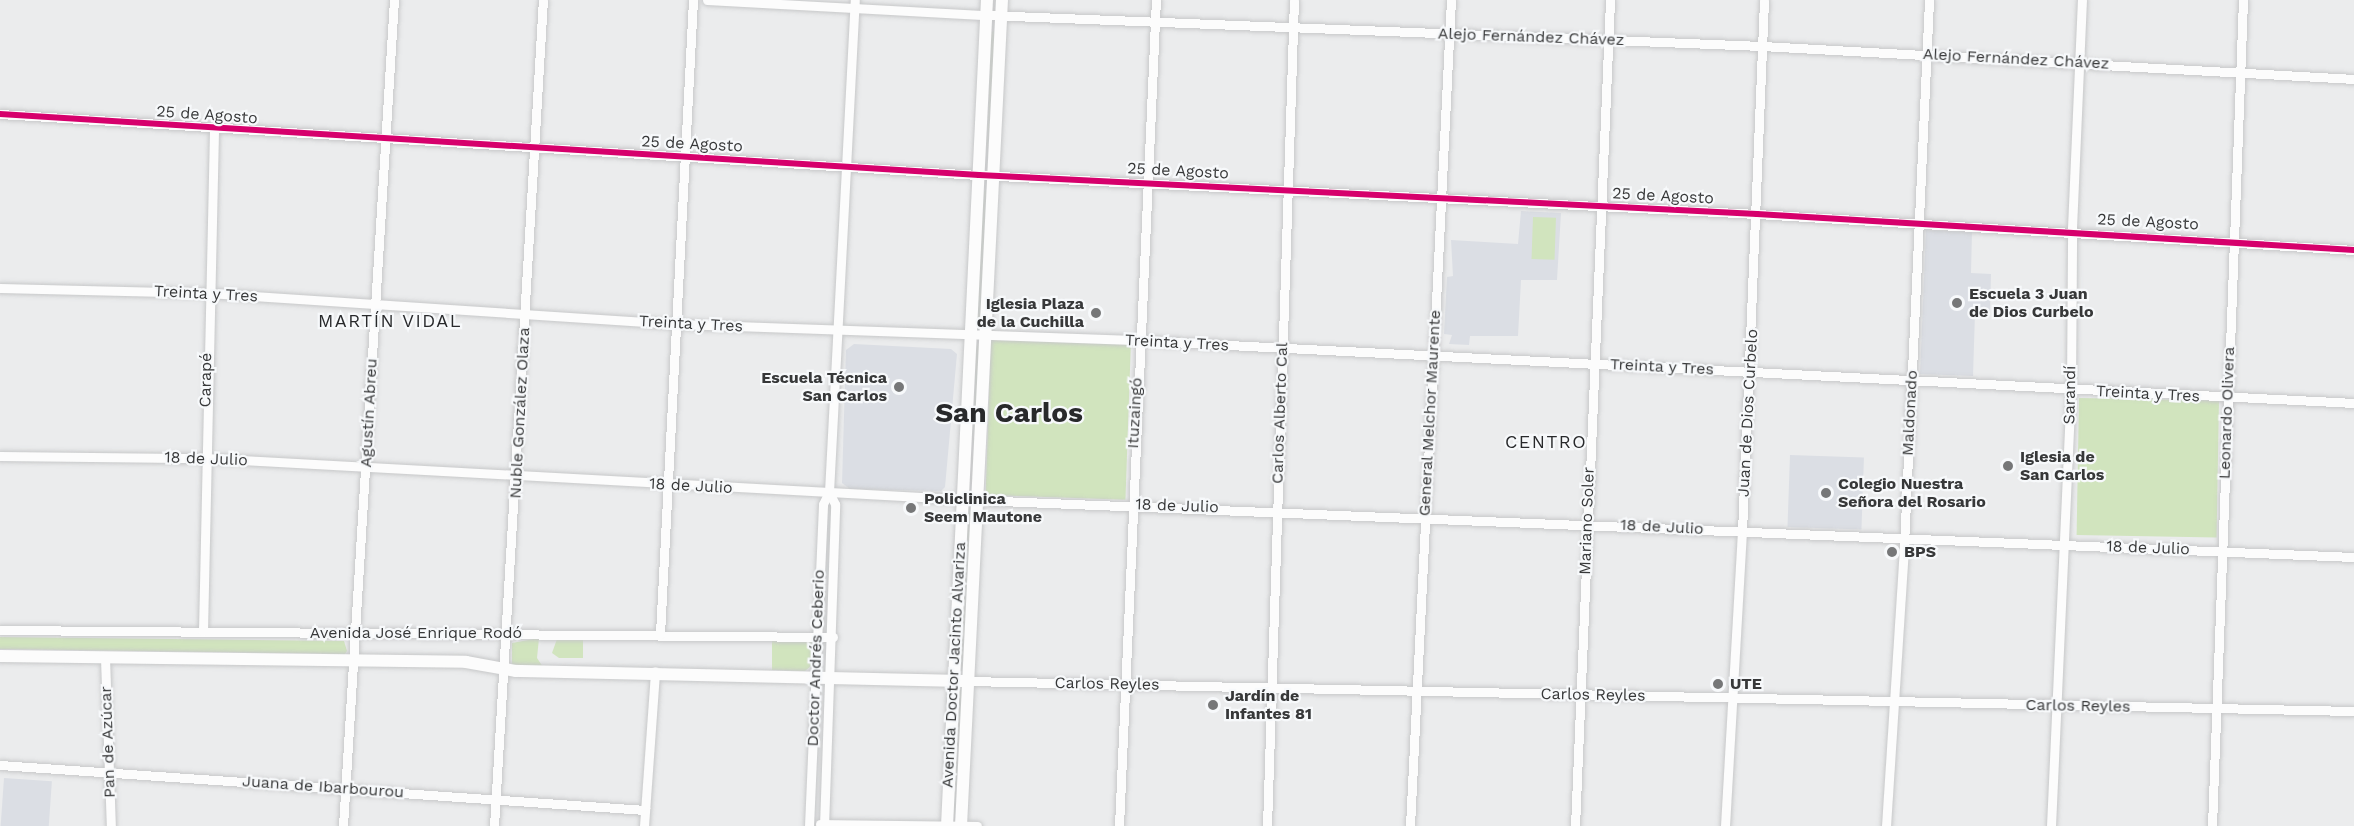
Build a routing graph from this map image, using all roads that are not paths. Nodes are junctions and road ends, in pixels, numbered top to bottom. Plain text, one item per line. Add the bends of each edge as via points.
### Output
1 (394, 0) edge
2 (543, 0) edge
3 (693, 0) edge
4 (707, 0) edge
5 (987, 0) edge
6 (1002, 0) edge
7 (1156, 0) edge
8 (1294, 0) edge
9 (1451, 0) edge
10 (1610, 0) edge
11 (1764, 0) edge
12 (1929, 0) edge
13 (2082, 0) edge
14 (2243, 0) edge
15 (855, 4) edge
16 (987, 15) junction
17 (1001, 16) junction
18 (1155, 23) junction
19 (1293, 27) junction
20 (1449, 33) junction
21 (1609, 40) junction
22 (1762, 46) junction
23 (1927, 55) junction
24 (2080, 62) junction
25 (2240, 70) junction
26 (2354, 79) edge
27 (0, 114) edge
28 (214, 129) junction
29 (386, 139) junction
30 (535, 148) junction
31 (685, 158) junction
32 (844, 167) junction
33 (979, 175) junction
34 (993, 176) junction
35 (1147, 183) junction
36 (1288, 189) junction
37 (1441, 197) junction
38 (1602, 207) junction
39 (1757, 214) junction
40 (1918, 223) junction
41 (2072, 231) junction
42 (2234, 241) junction
43 (2354, 250) edge
44 (0, 288) edge
45 (208, 293) junction
46 (375, 304) junction
47 (525, 312) junction
48 (676, 324) junction
49 (835, 332) junction
50 (969, 333) junction
51 (984, 334) junction
52 (1138, 341) junction
53 (1283, 348) junction
54 (1433, 356) junction
55 (1594, 364) junction
56 (1750, 372) junction
57 (1912, 381) junction
58 (2071, 390) junction
59 (2227, 397) junction
60 (2354, 403) edge
61 (0, 456) edge
62 (205, 458) junction
63 (365, 466) junction
64 (517, 475) junction
65 (668, 485) junction
66 (829, 492) junction
67 (961, 499) junction
68 (976, 500) junction
69 (1130, 504) junction
70 (1277, 511) junction
71 (1425, 517) junction
72 (1587, 523) junction
73 (1742, 532) junction
74 (1904, 539) junction
75 (2065, 545) junction
76 (2221, 551) junction
77 (2354, 557) edge
78 (0, 630) edge
79 (203, 631) junction
80 (507, 633) junction
81 (660, 634) junction
82 (355, 635) junction
83 (817, 637) junction
84 (832, 637) junction
85 (0, 656) edge
86 (105, 658) junction
87 (354, 660) junction
88 (506, 670) junction
89 (655, 671) junction
90 (815, 677) junction
91 (831, 677) junction
92 (952, 681) junction
93 (967, 681) junction
94 (1125, 684) junction
95 (1272, 687) junction
96 (1417, 691) junction
97 (1580, 695) junction
98 (1732, 698) junction
99 (1895, 702) junction
100 (2058, 706) junction
101 (2216, 709) junction
102 (2354, 711) edge
103 (0, 765) edge
104 (109, 770) junction
105 (346, 789) junction
106 (496, 799) junction
107 (645, 810) junction
108 (809, 825) edge
109 (824, 825) edge
110 (111, 826) edge
111 (343, 826) edge
112 (494, 826) edge
113 (644, 826) edge
114 (946, 826) edge
115 (961, 826) edge
116 (977, 826) edge
117 (1119, 826) edge
118 (1267, 826) edge
119 (1410, 826) edge
120 (1575, 826) edge
121 (1725, 826) edge
122 (1886, 826) edge
123 (2051, 826) edge
124 (2212, 826) edge

1 - 29 street, Agustín Abreu
2 - 30 street, Nuble González Olaza
3 - 31 street
4 - 15 street, Alejo Fernández Chávez
5 - 16 main road, Avenida Doctor Jacinto Alvariza
6 - 17 main road, Avenida Doctor Jacinto Alvariza
7 - 18 street, Ituzaingó
8 - 19 street, Carlos Alberto Cal
9 - 20 street, General Melchor Maurente
10 - 21 street, Mariano Soler
11 - 22 street, Juan de Dios Curbelo
12 - 23 street, Maldonado
13 - 24 street, Sarandí
14 - 25 street, Leonardo Olivera
15 - 16 street, Alejo Fernández Chávez
15 - 32 street, Doctor Andrés Ceberio
16 - 17 street, Alejo Fernández Chávez
16 - 33 main road, Avenida Doctor Jacinto Alvariza
17 - 18 street, Alejo Fernández Chávez
17 - 34 main road, Avenida Doctor Jacinto Alvariza
18 - 19 street, Alejo Fernández Chávez
18 - 35 street, Ituzaingó
19 - 20 street, Alejo Fernández Chávez
19 - 36 street, Carlos Alberto Cal
20 - 21 street, Alejo Fernández Chávez
20 - 37 street, General Melchor Maurente
21 - 22 street, Alejo Fernández Chávez
21 - 38 street, Mariano Soler
22 - 23 street, Alejo Fernández Chávez
22 - 39 street, Juan de Dios Curbelo
23 - 24 street, Alejo Fernández Chávez
23 - 40 street, Maldonado
24 - 25 street, Alejo Fernández Chávez
24 - 41 street, Sarandí
25 - 26 street, Alejo Fernández Chávez
25 - 42 street, Leonardo Olivera
27 - 28 street, 25 de Agosto
28 - 29 street, 25 de Agosto
28 - 45 street, Carapé
29 - 30 street, 25 de Agosto
29 - 46 street, Agustín Abreu
30 - 31 street, 25 de Agosto
30 - 47 street, Nuble González Olaza
31 - 32 street, 25 de Agosto
31 - 48 street
32 - 33 street, 25 de Agosto
32 - 49 street, Doctor Andrés Ceberio
33 - 34 street, 25 de Agosto
33 - 50 main road, Avenida Doctor Jacinto Alvariza
34 - 35 street, 25 de Agosto
34 - 51 main road, Avenida Doctor Jacinto Alvariza
35 - 36 street, 25 de Agosto
35 - 52 street, Ituzaingó
36 - 37 street, 25 de Agosto
36 - 53 street, Carlos Alberto Cal
37 - 38 street, 25 de Agosto
37 - 54 street, General Melchor Maurente
38 - 39 street, 25 de Agosto
38 - 55 street, Mariano Soler
39 - 40 street, 25 de Agosto
39 - 56 street, Juan de Dios Curbelo
40 - 41 street, 25 de Agosto
40 - 57 street, Maldonado
41 - 42 street, 25 de Agosto
41 - 58 street, Sarandí
42 - 43 street, 25 de Agosto
42 - 59 street, Leonardo Olivera
44 - 45 street, Treinta y Tres
45 - 46 street, Treinta y Tres
45 - 62 street, Carapé
46 - 47 street, Treinta y Tres
46 - 63 street, Agustín Abreu
47 - 48 street, Treinta y Tres
47 - 64 street, Nuble González Olaza
48 - 49 street, Treinta y Tres
48 - 65 street
49 - 50 street, Treinta y Tres
49 - 66 street, Doctor Andrés Ceberio
50 - 51 street, Treinta y Tres
50 - 67 main road, Avenida Doctor Jacinto Alvariza
51 - 52 street, Treinta y Tres
51 - 68 main road, Avenida Doctor Jacinto Alvariza
52 - 53 street, Treinta y Tres
52 - 69 street, Ituzaingó
53 - 54 street, Treinta y Tres
53 - 70 street, Carlos Alberto Cal
54 - 55 street, Treinta y Tres
54 - 71 street, General Melchor Maurente
55 - 56 street, Treinta y Tres
55 - 72 street, Mariano Soler
56 - 57 street, Treinta y Tres
56 - 73 street, Juan de Dios Curbelo
57 - 58 street, Treinta y Tres
57 - 74 street, Maldonado
58 - 59 street, Treinta y Tres
58 - 75 street, Sarandí
59 - 60 street, Treinta y Tres
59 - 76 street, Leonardo Olivera
61 - 62 street, 18 de Julio
62 - 63 street, 18 de Julio
62 - 79 street, Carapé
63 - 64 street, 18 de Julio
63 - 82 street, Agustín Abreu
64 - 65 street, 18 de Julio
64 - 80 street, Nuble González Olaza
65 - 66 street, 18 de Julio
65 - 81 street
66 - 67 street, 18 de Julio
66 - 83 street, Doctor Andrés Ceberio via 823,504
66 - 84 street, Doctor Andrés Ceberio via 835,504
67 - 68 street, 18 de Julio
67 - 92 main road, Avenida Doctor Jacinto Alvariza
68 - 69 street, 18 de Julio
68 - 93 main road, Avenida Doctor Jacinto Alvariza
69 - 70 street, 18 de Julio
69 - 94 street, Ituzaingó
70 - 71 street, 18 de Julio
70 - 95 street, Carlos Alberto Cal
71 - 72 street, 18 de Julio
71 - 96 street, General Melchor Maurente
72 - 73 street, 18 de Julio
72 - 97 street, Mariano Soler
73 - 74 street, 18 de Julio
73 - 98 street, Juan de Dios Curbelo
74 - 75 street, 18 de Julio
74 - 99 street, Maldonado
75 - 76 street, 18 de Julio
75 - 100 street, Sarandí
76 - 77 street, 18 de Julio
76 - 101 street, Leonardo Olivera
78 - 79 street, Avenida José Enrique Rodó
79 - 82 street, Avenida José Enrique Rodó
80 - 81 street, Avenida José Enrique Rodó
80 - 82 street, Avenida José Enrique Rodó
80 - 88 street, Nuble González Olaza
81 - 83 street, Avenida José Enrique Rodó
82 - 87 street, Agustín Abreu
83 - 84 street, Avenida José Enrique Rodó
83 - 90 street, Doctor Andrés Ceberio
84 - 91 street, Doctor Andrés Ceberio
85 - 86 main road, Avenida José Enrique Rodó
86 - 87 main road, Avenida José Enrique Rodó
86 - 104 street, Pan de Azúcar
87 - 88 main road, Avenida José Enrique Rodó via 466,662
87 - 105 street, Agustín Abreu
88 - 89 main road, Avenida José Enrique Rodó
88 - 106 street, Nuble González Olaza
89 - 90 main road, Avenida José Enrique Rodó
89 - 107 street
90 - 91 main road, Avenida José Enrique Rodó
90 - 108 street, Doctor Andrés Ceberio
91 - 92 main road, Carlos Reyles
91 - 109 street, Doctor Andrés Ceberio
92 - 93 main road, Carlos Reyles
92 - 114 main road, Avenida Doctor Jacinto Alvariza
93 - 94 street, Carlos Reyles
93 - 115 main road, Avenida Doctor Jacinto Alvariza
94 - 95 street, Carlos Reyles
94 - 117 street, Ituzaingó
95 - 96 street, Carlos Reyles
95 - 118 street, Carlos Alberto Cal
96 - 97 street, Carlos Reyles
96 - 119 street, General Melchor Maurente
97 - 98 street, Carlos Reyles
97 - 120 street, Mariano Soler
98 - 99 street, Carlos Reyles
98 - 121 street, Juan de Dios Curbelo
99 - 100 street, Carlos Reyles
99 - 122 street, Maldonado
100 - 101 street, Carlos Reyles
100 - 123 street, Sarandí
101 - 102 street, Carlos Reyles
101 - 124 street, Leonardo Olivera
103 - 104 street, Juana de Ibarbourou
104 - 105 street, Juana de Ibarbourou
104 - 110 street, Pan de Azúcar
105 - 106 street, Juana de Ibarbourou
105 - 111 street, Agustín Abreu
106 - 107 street, Juana de Ibarbourou
106 - 112 street, Nuble González Olaza
107 - 113 street
108 - 109 street
109 - 114 street
114 - 115 street
115 - 116 street

